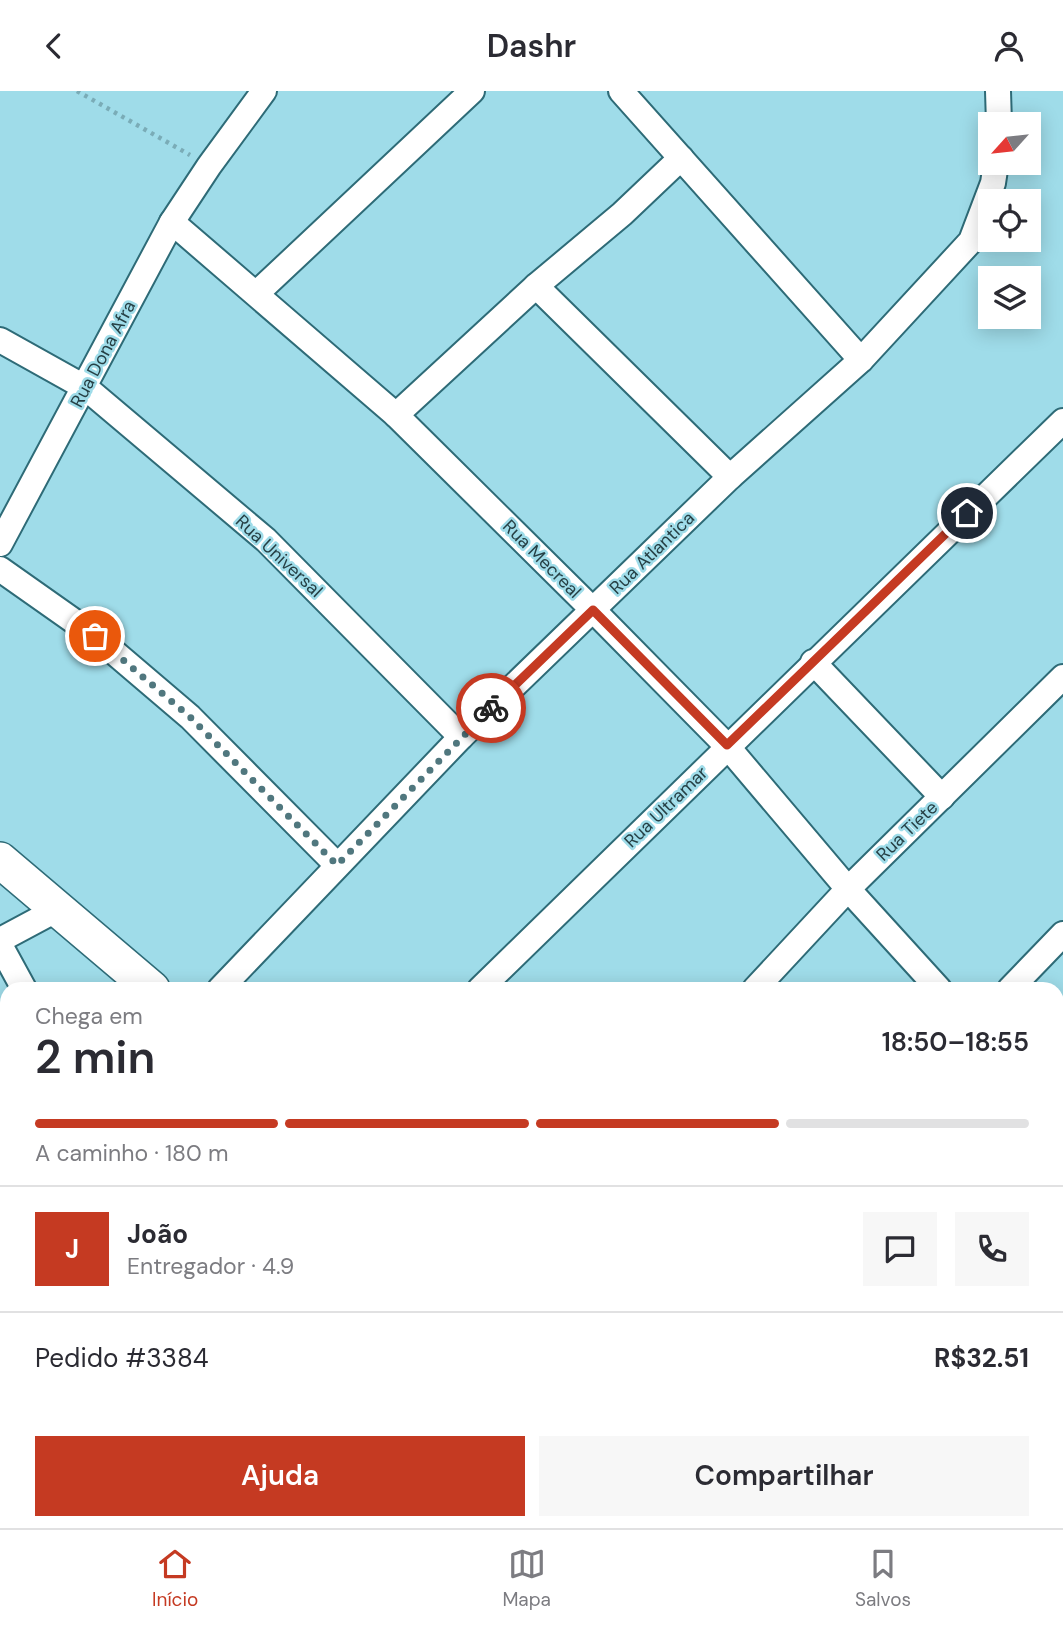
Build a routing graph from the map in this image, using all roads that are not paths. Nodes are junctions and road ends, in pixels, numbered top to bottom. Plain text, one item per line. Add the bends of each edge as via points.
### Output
1 (264, 91) edge
2 (472, 91) edge
3 (621, 91) edge
4 (998, 91) edge
5 (999, 112) edge
6 (681, 158) junction
7 (994, 175) edge
8 (172, 222) junction
9 (536, 286) junction
10 (257, 293) junction
11 (0, 340) edge
12 (860, 360) junction
13 (86, 388) junction
14 (396, 415) junction
15 (1063, 421) edge
16 (730, 477) junction
17 (0, 544) edge
18 (0, 569) edge
19 (593, 610) junction
20 (813, 662) junction
21 (1063, 677) edge
22 (460, 737) junction
23 (727, 745) junction
24 (942, 797) junction
25 (0, 860) edge
26 (337, 865) junction
27 (848, 889) junction
28 (58, 909) junction
29 (1063, 935) edge
30 (0, 940) edge
31 (0, 945) edge
32 (20, 982) edge
33 (144, 982) edge
34 (227, 982) edge
35 (487, 982) edge
36 (762, 982) edge
37 (933, 982) edge
38 (1017, 982) edge

1 - 8 street, Rua Dona Afra
2 - 10 street
3 - 6 street
4 - 5 street
6 - 9 street via 622,215
6 - 12 street
7 - 12 street, Rua Atlantica via 971,241
8 - 10 street, Rua Mecreal
8 - 13 street, Rua Dona Afra
9 - 14 street
9 - 16 street
10 - 14 street, Rua Mecreal
11 - 13 street, Rua Universal
12 - 16 street, Rua Atlantica
13 - 17 street, Rua Dona Afra
13 - 22 street, Rua Universal via 266,540
14 - 19 street, Rua Mecreal
15 - 20 street, Rua Ultramar
16 - 19 street, Rua Atlantica
18 - 26 street via 95,636 190,717
19 - 22 street, Rua Atlantica
19 - 23 street, Rua Mecreal
20 - 23 street, Rua Ultramar
20 - 24 street
21 - 24 street, Rua Tiete
22 - 26 street, Rua Atlantica
23 - 27 street, Rua Mecreal
23 - 35 street, Rua Ultramar
24 - 27 street, Rua Tiete
25 - 28 street
26 - 34 street, Rua Atlantica
27 - 36 street, Rua Tiete
27 - 37 street, Rua Mecreal
28 - 30 street
28 - 33 street
29 - 38 street
31 - 32 street

